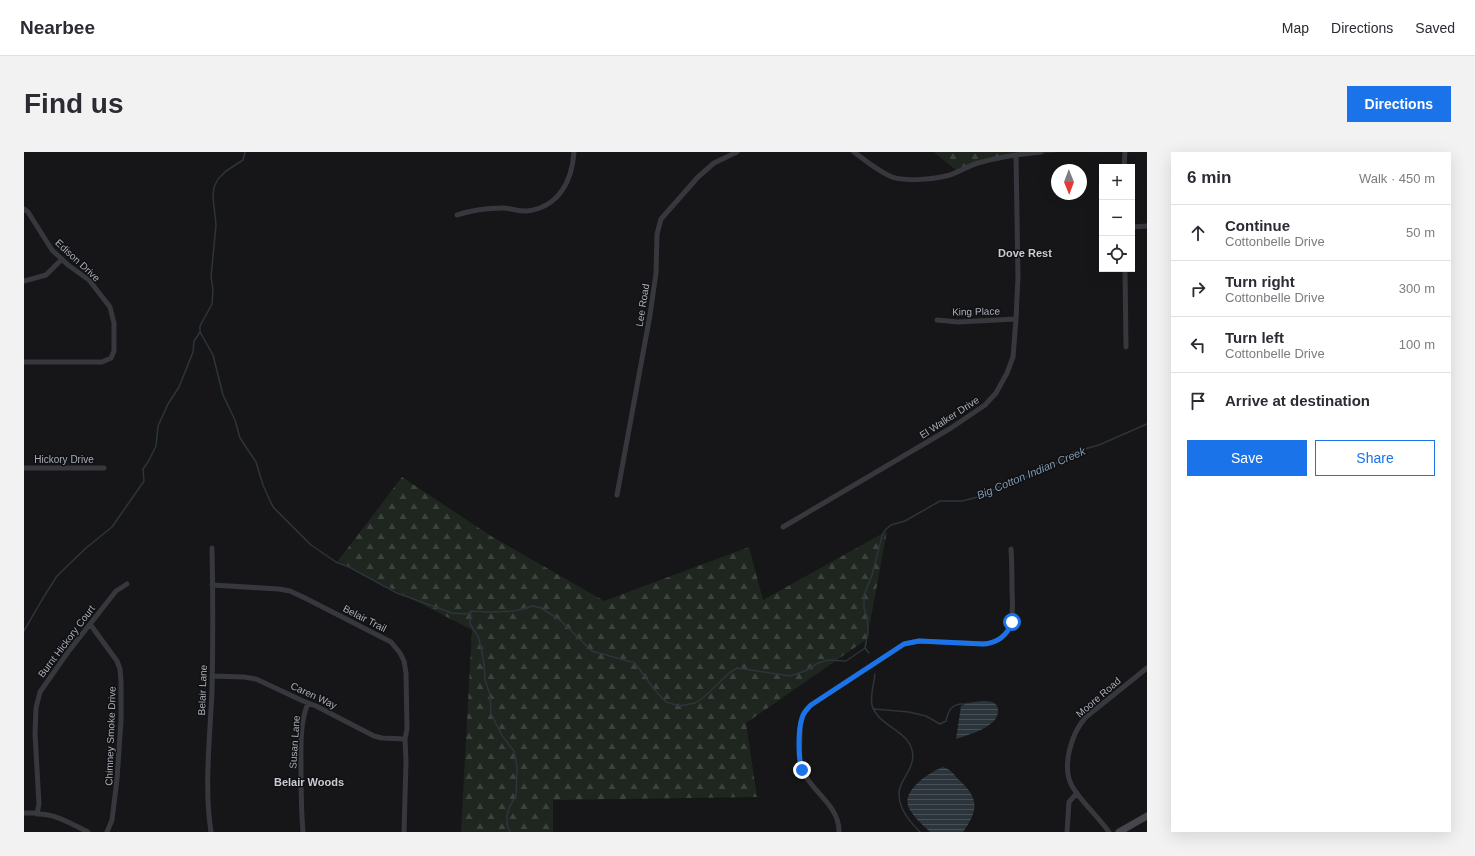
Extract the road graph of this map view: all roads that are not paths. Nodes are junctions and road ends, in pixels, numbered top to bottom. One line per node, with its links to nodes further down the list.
1 (574, 152): 9 (street)
2 (737, 152): 21 (street, Lee Road)
3 (854, 152): 6 (street)
4 (1041, 152): 6 (street)
5 (1125, 152): 7 (street)
6 (1016, 155): 16 (street, El Walker Drive)
7 (1124, 164)
8 (24, 209): 12 (street, Edison Drive)
9 (457, 215)
10 (1147, 226): 11 (street)
11 (1135, 227)
12 (62, 260): 14 (street); 18 (street, Edison Drive)
13 (1125, 272): 17 (street)
14 (24, 281)
15 (937, 320): 16 (street, King Place)
16 (1016, 320): 22 (street, El Walker Drive)
17 (1126, 347)
18 (24, 362)
19 (24, 468): 20 (street, Hickory Drive)
20 (104, 468)
21 (617, 495)
22 (783, 526)
23 (212, 548): 26 (street, Belair Lane)
24 (1011, 549): 41 (street)
25 (127, 584): 27 (street, Burnt Hickory Court)
26 (212, 585): 29 (street, Belair Lane); 31 (street, Belair Trail)
27 (90, 624): 34 (street, Burnt Hickory Court); 37 (street, Chimney Smoke Drive)
28 (1147, 668): 32 (street, Moore Road)
29 (212, 676): 30 (street, Caren Way); 38 (street, Belair Lane)
30 (308, 702): 31 (street, Caren Way); 39 (street, Susan Lane)
31 (405, 739): 40 (street, Belair Trail)
32 (1077, 793): 42 (street); 43 (street, Moore Road)
33 (24, 813): 34 (street)
34 (37, 814): 36 (street)
35 (1147, 816): 44 (street)
36 (88, 832)
37 (107, 832)
38 (211, 832)
39 (303, 832)
40 (404, 832)
41 (840, 832)
42 (1067, 832)
43 (1109, 832)
44 (1119, 832)

